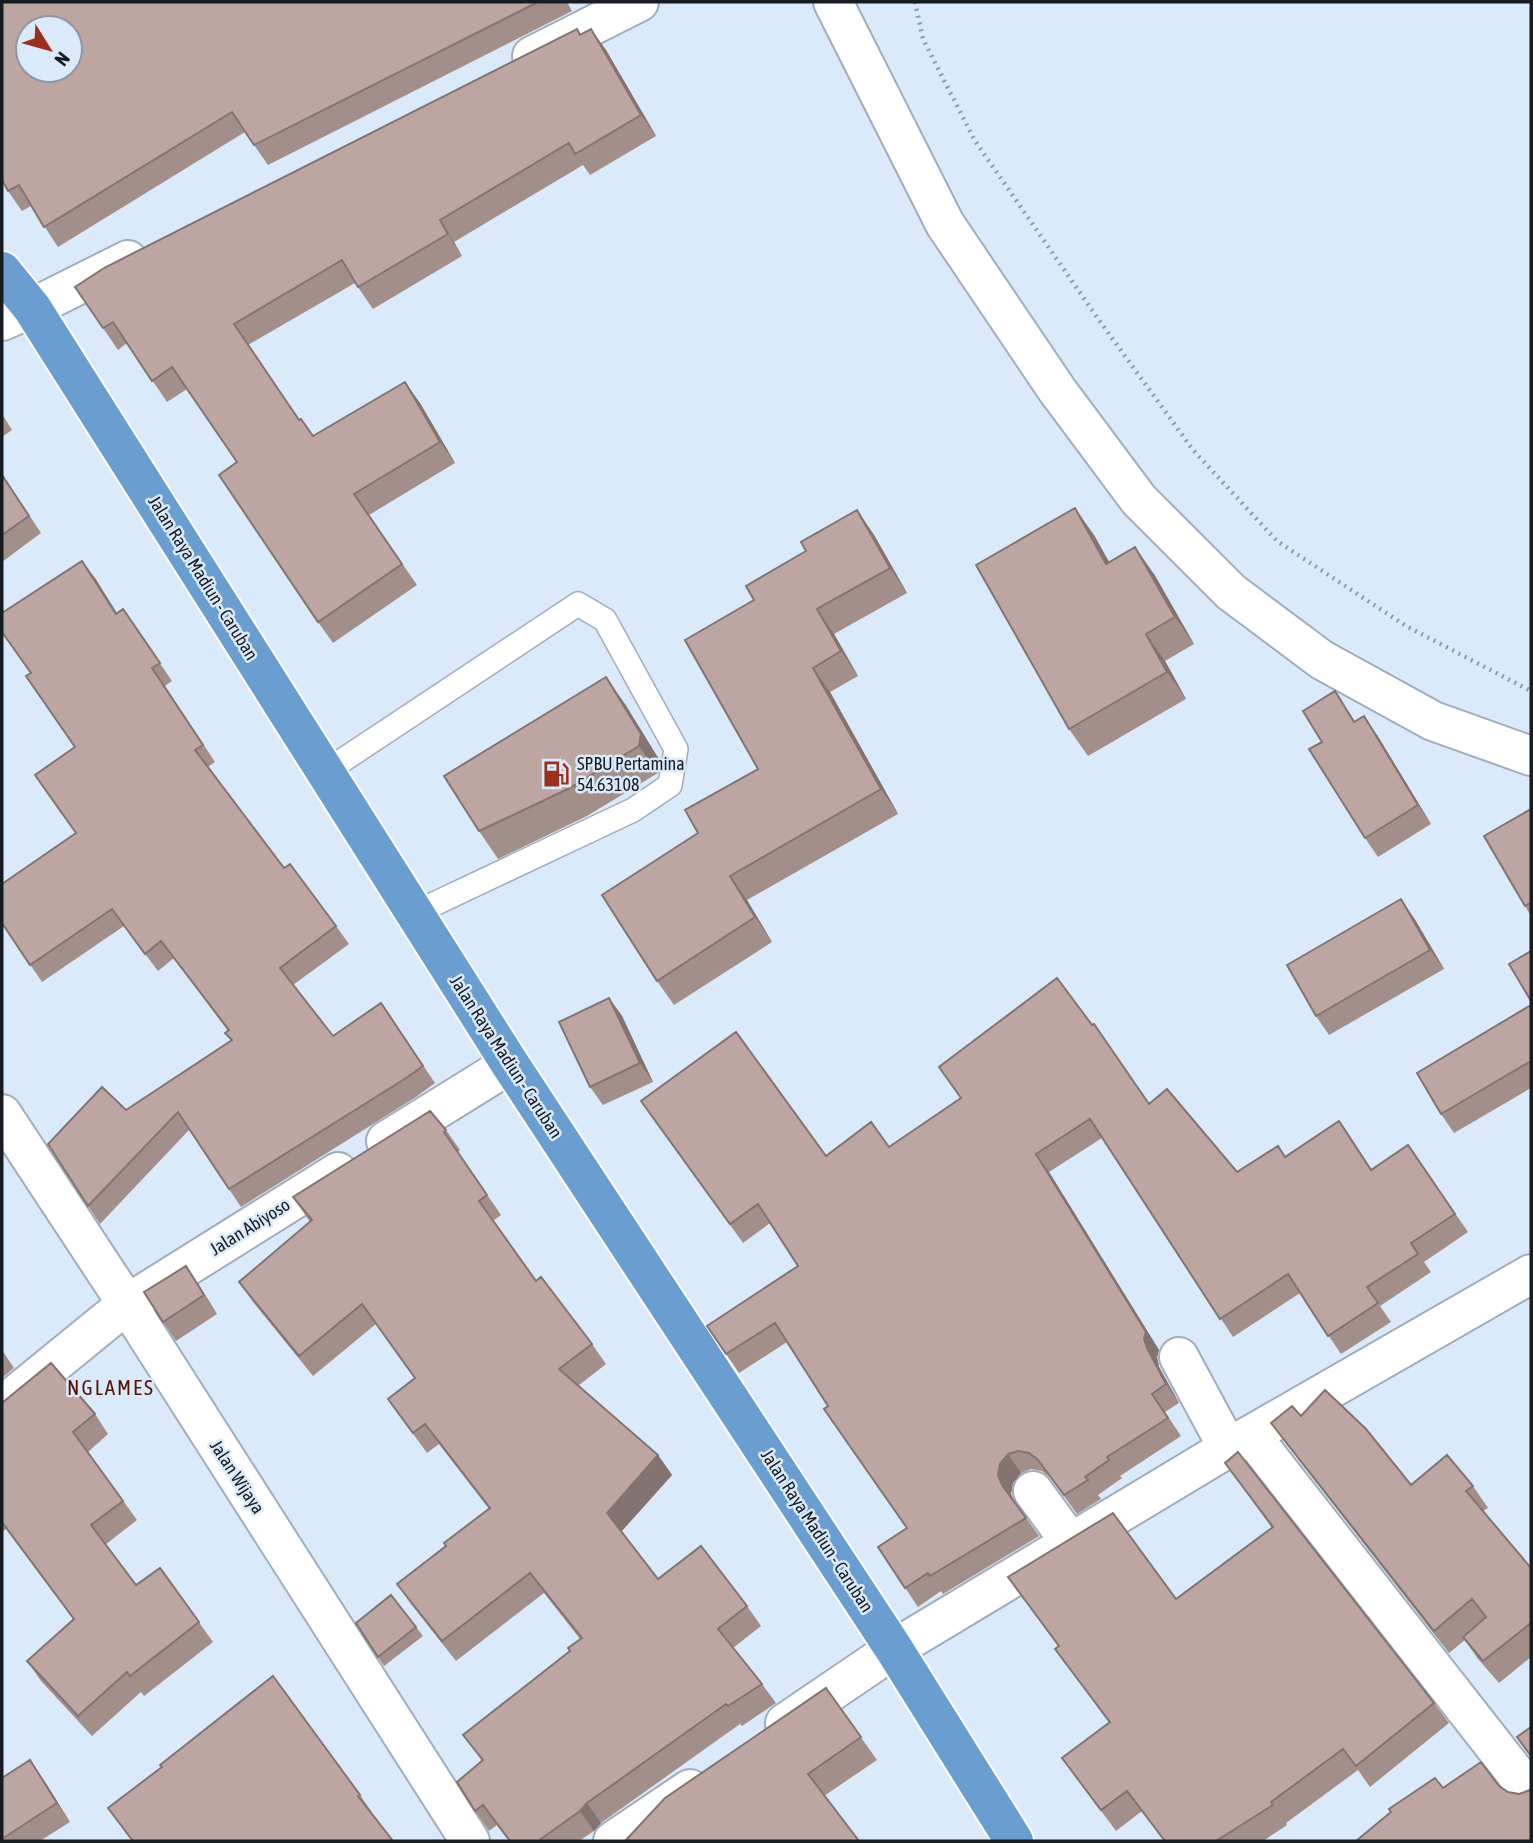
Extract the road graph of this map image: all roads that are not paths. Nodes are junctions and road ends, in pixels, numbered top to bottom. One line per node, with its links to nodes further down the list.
1 (833, 2): 7 (street)
2 (619, 6): 3 (street)
3 (501, 72)
4 (155, 246): 6 (street)
5 (2, 271): 6 (highway, Jalan Raya Madiun - Caruban)
6 (17, 314): 8 (highway, Jalan Raya Madiun - Caruban)
7 (1531, 756)
8 (326, 772): 9 (highway, Jalan Raya Madiun - Caruban); 9 (lane)
9 (415, 913): 10 (highway, Jalan Raya Madiun - Caruban)
10 (510, 1064): 13 (street, Jalan Abiyoso); 19 (highway, Jalan Raya Madiun - Caruban)
11 (2, 1114): 13 (street, Jalan Wijaya)
12 (1531, 1274): 16 (street)
13 (127, 1304): 15 (street, Jalan Abiyoso); 23 (street, Jalan Wijaya)
14 (1179, 1357): 16 (street)
15 (2, 1406)
16 (1240, 1442): 18 (street); 22 (street)
17 (1033, 1491): 18 (street)
18 (1071, 1543): 19 (street)
19 (894, 1649): 20 (street); 25 (highway, Jalan Raya Madiun - Caruban)
20 (760, 1741)
21 (715, 1772): 24 (street)
22 (1531, 1793)
23 (470, 1841)
24 (613, 1841)
25 (1014, 1841)

